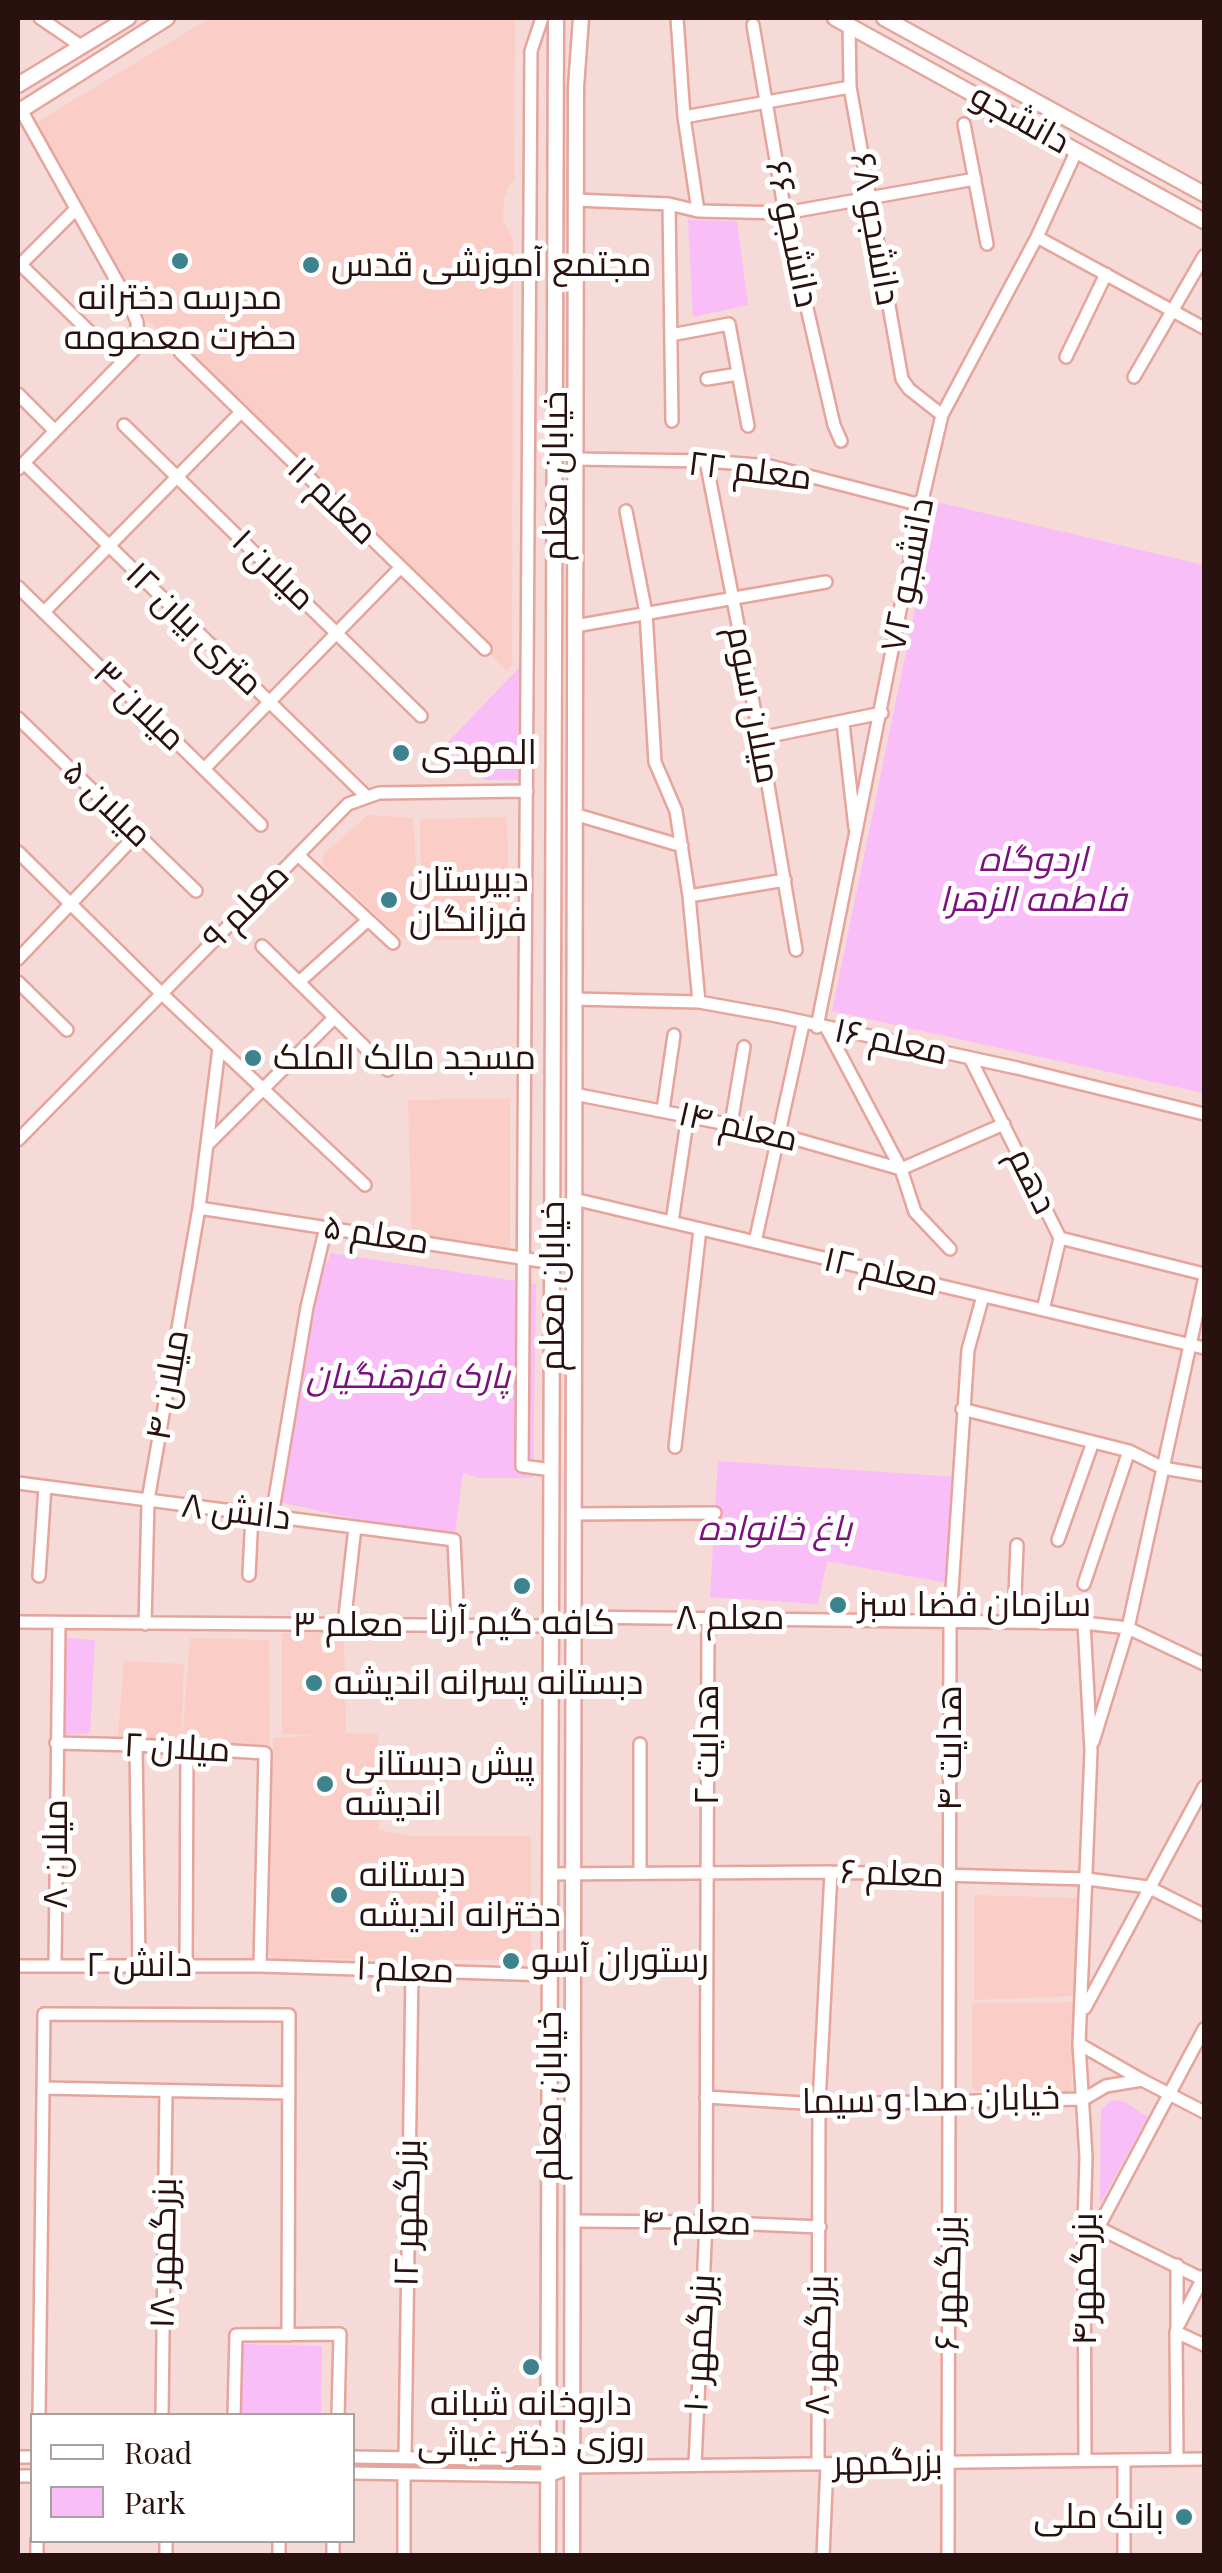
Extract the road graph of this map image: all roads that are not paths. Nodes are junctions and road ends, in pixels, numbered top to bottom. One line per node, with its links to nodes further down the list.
1 (40, 18): 11 (street)
2 (128, 18): 11 (main road)
3 (167, 18): 17 (main road)
4 (542, 18): 40 (street)
5 (556, 18): 13 (main road, خیابان معلم)
6 (580, 18): 14 (main road, خیابان معلم)
7 (677, 18): 18 (street)
8 (884, 18): 22 (main road, دانشجو)
9 (842, 20): 15 (street, دانشجو ۶۸); 20 (main road, دانشجو)
10 (753, 24): 16 (street, دانشجو ۶۶)
11 (81, 46): 12 (main road)
12 (18, 84)
13 (557, 86): 14 (main road); 41 (main road, خیابان معلم)
14 (576, 87): 24 (main road, خیابان معلم)
15 (850, 87): 16 (street); 23 (street, دانشجو ۶۸)
16 (766, 102): 18 (street); 28 (street, دانشجو ۶۶)
17 (19, 111): 26 (street)
18 (684, 117): 27 (street)
19 (964, 124): 21 (street)
20 (1077, 150): 29 (main road, دانشجو); 30 (street, دانشجو ۷۲)
21 (974, 178): 23 (street); 31 (street)
22 (1204, 194)
23 (870, 198): 28 (street); 48 (street, دانشجو ۶۸)
24 (576, 200): 25 (street); 54 (main road, خیابان معلم)
25 (669, 204): 27 (street); 37 (street)
26 (76, 209): 33 (street); 52 (street)
27 (698, 211): 28 (street)
28 (785, 213): 53 (street, دانشجو ۶۶)
29 (1204, 221)
30 (1036, 237): 34 (street); 48 (street, دانشجو ۷۲)
31 (988, 244)
32 (1204, 256): 35 (street)
33 (19, 263): 38 (street)
34 (1106, 274): 35 (street); 42 (street)
35 (1174, 311): 36 (street); 44 (street)
36 (1204, 328)
37 (671, 335): 43 (street); 49 (street)
38 (100, 342)
39 (180, 352): 47 (street, معلم ۱۱)
40 (529, 355): 41 (street); 72 (street)
41 (556, 356): 61 (main road, خیابان معلم)
42 (1066, 357)
43 (738, 374): 45 (street); 51 (street)
44 (1134, 377)
45 (707, 380)
46 (18, 394): 52 (street)
47 (241, 412): 57 (street); 63 (street, معلم ۱۱)
48 (942, 415): 58 (street, دانشجو ۷۲)
49 (672, 421)
50 (124, 425): 57 (street, میلان ۱)
51 (748, 426)
52 (55, 431): 56 (street)
53 (841, 441)
54 (575, 459): 55 (street, معلم ۲۲); 62 (main road, خیابان معلم)
55 (706, 461): 58 (street, معلم ۲۲); 66 (street, میلان سوم)
56 (21, 466): 60 (street, ۱۲ متری بیان)
57 (177, 477): 60 (street); 70 (street, میلان ۱)
58 (921, 505): 75 (street, دانشجو ۷۲)
59 (626, 511): 68 (street)
60 (109, 546): 67 (street); 74 (street, ۱۲ متری بیان)
61 (555, 552): 62 (main road); 73 (main road, خیابان معلم)
62 (575, 552): 69 (main road, خیابان معلم)
63 (401, 568): 70 (street); 71 (street, معلم ۱۱)
64 (826, 582): 66 (street)
65 (18, 587): 67 (street, میلان ۳)
66 (732, 598): 68 (street); 79 (street, میلان سوم)
67 (44, 612): 80 (street, میلان ۳)
68 (646, 614): 69 (street); 87 (street)
69 (574, 626): 83 (main road, خیابان معلم)
70 (336, 633): 74 (street); 76 (street, میلان ۱)
71 (485, 649)
72 (528, 686): 73 (street); 81 (street)
73 (555, 686): 134 (main road, خیابان معلم)
74 (269, 702): 80 (street); 82 (street, ۱۲ متری بیان)
75 (882, 713): 78 (street); 86 (street, دانشجو ۷۲)
76 (421, 716)
77 (18, 718): 85 (street, میلان ۵)
78 (842, 722): 79 (street); 86 (street)
79 (760, 738): 90 (street, میلان سوم)
80 (204, 769): 84 (street, میلان ۳)
81 (527, 792): 82 (street); 133 (street)
82 (364, 795): 89 (street, معلم ۹)
83 (574, 814): 87 (street); 102 (main road, خیابان معلم)
84 (261, 824)
85 (138, 834): 91 (street, میلان ۵); 93 (street)
86 (856, 839): 106 (street, دانشجو ۷۲)
87 (682, 846): 92 (street)
88 (18, 852): 93 (street)
89 (298, 854): 94 (street); 101 (street, معلم ۹)
90 (785, 880): 92 (street); 97 (street, میلان سوم)
91 (196, 891)
92 (690, 896): 103 (street)
93 (70, 904): 98 (street); 101 (street)
94 (367, 921): 95 (street); 100 (street)
95 (393, 943)
96 (262, 946): 100 (street)
97 (796, 950)
98 (18, 958)
99 (18, 982): 107 (street)
100 (298, 982): 104 (street)
101 (161, 993): 109 (street); 121 (street, معلم ۹)
102 (574, 999): 103 (street, معلم ۱۶); 114 (main road, خیابان معلم)
103 (700, 1002): 105 (street, معلم ۱۶)
104 (334, 1019): 112 (street); 113 (street)
105 (803, 1024): 106 (street, معلم ۱۶); 120 (street)
106 (822, 1028): 111 (street, معلم ۱۶); 123 (street)
107 (67, 1030)
108 (674, 1034): 115 (street)
109 (219, 1048): 113 (street); 122 (street, میلان ۴)
110 (744, 1048): 118 (street)
111 (970, 1058): 116 (street, معلم ۱۶); 119 (street, دهم)
112 (388, 1070)
113 (263, 1089): 122 (street); 124 (street)
114 (574, 1094): 115 (street, معلم ۱۴); 125 (main road, خیابان معلم)
115 (663, 1110): 117 (street, معلم ۱۴)
116 (1204, 1114)
117 (688, 1115): 118 (street, معلم ۱۴); 127 (street)
118 (731, 1124): 120 (street, معلم ۱۴)
119 (1004, 1124): 123 (street); 130 (street, دهم)
120 (778, 1134): 123 (street, معلم ۱۴); 131 (street)
121 (18, 1140)
122 (206, 1145): 126 (street, میلان ۴)
123 (901, 1168): 132 (street)
124 (366, 1185)
125 (574, 1199): 127 (street, معلم ۱۲); 152 (main road, خیابان معلم)
126 (199, 1208): 128 (street, معلم ۵); 149 (street, میلان ۴)
127 (672, 1222): 129 (street, معلم ۱۲)
128 (326, 1228): 133 (street, معلم ۵); 153 (street)
129 (700, 1229): 131 (street, معلم ۱۲); 142 (street)
130 (1060, 1238): 135 (street); 137 (street, دهم)
131 (755, 1242): 136 (street, معلم ۱۲)
132 (950, 1249)
133 (526, 1258): 134 (street, معلم ۵); 145 (street)
134 (553, 1263): 145 (main road, خیابان معلم)
135 (1204, 1277): 138 (street)
136 (983, 1296): 137 (street, معلم ۱۲); 140 (street, هدایت ۴)
137 (1042, 1310): 138 (street, معلم ۱۲)
138 (1189, 1344): 139 (street, معلم ۱۲); 144 (street)
139 (1204, 1348)
140 (962, 1408): 141 (street); 162 (street, هدایت ۴)
141 (1092, 1442): 143 (street); 155 (street)
142 (675, 1447)
143 (1129, 1451): 144 (street); 159 (street)
144 (1163, 1468): 146 (street); 171 (street)
145 (552, 1470): 170 (main road, خیابان معلم)
146 (1204, 1475)
147 (18, 1483): 148 (street, دانش ۸)
148 (45, 1487): 149 (street, دانش ۸); 158 (street)
149 (148, 1500): 151 (street, دانش ۸); 166 (street, میلان ۴)
150 (715, 1513): 152 (street)
151 (252, 1514): 153 (street, دانش ۸); 157 (street)
152 (573, 1514): 160 (main road, خیابان معلم)
153 (272, 1516): 154 (street, دانش ۸)
154 (354, 1527): 168 (street); 169 (street, دانش ۸)
155 (1058, 1540)
156 (1017, 1545): 163 (street)
157 (249, 1575)
158 (39, 1576)
159 (1084, 1584)
160 (573, 1618): 161 (street, معلم ۸); 179 (main road, خیابان معلم)
161 (708, 1618): 162 (street, معلم ۸); 181 (street, هدایت ۲)
162 (950, 1620): 163 (street, معلم ۸); 184 (street, هدایت ۴)
163 (1014, 1620): 165 (street, معلم ۸)
164 (18, 1622): 167 (street, معلم ۳)
165 (1084, 1623): 171 (street, معلم ۸); 177 (street)
166 (145, 1624): 167 (street, معلم ۳); 168 (street, معلم ۳)
167 (58, 1625): 173 (street)
168 (344, 1625): 169 (street, معلم ۳)
169 (458, 1625): 170 (street, معلم ۳)
170 (552, 1626): 183 (main road, خیابان معلم)
171 (1128, 1628): 172 (street, معلم ۸); 177 (street)
172 (1204, 1664)
173 (56, 1744): 174 (street, میلان ۲); 188 (street, میلان ۸)
174 (136, 1744): 176 (street, میلان ۲); 190 (street)
175 (640, 1744): 180 (street)
176 (187, 1750): 191 (street); 192 (street, میلان ۲)
177 (1090, 1751): 185 (street, بزرگمهر۴)
178 (1204, 1787): 186 (street)
179 (573, 1872): 180 (street, معلم ۶); 183 (street, معلم ۶); 208 (main road, خیابان معلم)
180 (640, 1872): 181 (street, معلم ۶)
181 (707, 1872): 182 (street, معلم ۶); 203 (street, هدایت ۲)
182 (831, 1872): 184 (street, معلم ۶); 206 (street, بزرگمهر ۸)
183 (550, 1874): 194 (main road, خیابان معلم)
184 (950, 1876): 185 (street, معلم ۶); 205 (street, هدایت ۴)
185 (1087, 1880): 186 (street, معلم ۶); 195 (street, بزرگمهر۴)
186 (1148, 1886): 187 (street, معلم ۶); 195 (street)
187 (1204, 1916)
188 (56, 1965): 189 (street, دانش ۲); 190 (street, دانش ۲)
189 (18, 1966)
190 (138, 1966): 191 (street, دانش ۲)
191 (186, 1966): 192 (street, دانش ۲)
192 (260, 1966): 193 (street, معلم ۱)
193 (412, 1970): 194 (street, معلم ۱); 222 (street, بزرگمهر ۱۲)
194 (550, 1976): 226 (main road, خیابان معلم)
195 (1082, 2014): 197 (street, بزرگمهر۴)
196 (1204, 2029): 202 (street)
197 (1080, 2044): 198 (street); 204 (street, بزرگمهر۴)
198 (1142, 2080): 202 (street); 204 (street, خیابان صدا و سیما)
199 (44, 2088): 200 (street); 201 (street); 218 (street)
200 (166, 2090): 201 (street); 219 (street, بزرگمهر ۱۸)
201 (289, 2093): 216 (street)
202 (1171, 2095): 207 (street); 211 (street)
203 (706, 2097): 206 (street, خیابان صدا و سیما); 209 (street, بزرگمهر ۱۰)
204 (1084, 2098): 205 (street, خیابان صدا و سیما); 210 (street, بزرگمهر۴)
205 (951, 2103): 206 (street, خیابان صدا و سیما); 229 (street, بزرگمهر ۶)
206 (819, 2104): 212 (street, بزرگمهر ۸)
207 (1204, 2112)
208 (572, 2221): 209 (street, معلم ۴); 232 (main road, خیابان معلم)
209 (706, 2222): 212 (street, معلم ۴); 231 (street, بزرگمهر ۱۰)
210 (1084, 2226): 211 (street); 227 (street, بزرگمهر۴)
211 (1099, 2226): 213 (street)
212 (820, 2227): 230 (street, بزرگمهر ۸)
213 (1177, 2265): 214 (street); 215 (street)
214 (1204, 2278): 215 (street)
215 (1177, 2330): 217 (street); 224 (street)
216 (288, 2335): 220 (street); 221 (street)
217 (1204, 2345)
218 (38, 2413)
219 (162, 2413)
220 (234, 2413)
221 (338, 2413)
222 (405, 2456): 223 (street, بزرگمهر); 226 (street, بزرگمهر)
223 (355, 2457)
224 (1178, 2459): 225 (street, بزرگمهر); 228 (street, بزرگمهر)
225 (1204, 2459)
226 (548, 2460): 232 (street, بزرگمهر); 235 (main road, خیابان معلم)
227 (1085, 2460): 228 (street, بزرگمهر); 229 (street, بزرگمهر)
228 (1124, 2460): 241 (street)
229 (947, 2462): 230 (street, بزرگمهر); 240 (street, بزرگمهر ۶)
230 (822, 2464): 231 (street, بزرگمهر); 239 (street, بزرگمهر ۸)
231 (695, 2465): 232 (street, بزرگمهر)
232 (572, 2467): 235 (street, بزرگمهر); 238 (main road, خیابان معلم)
233 (355, 2473): 234 (street, بزرگمهر)
234 (404, 2475): 235 (street, بزرگمهر); 236 (street)
235 (548, 2476): 237 (main road, خیابان معلم)
236 (404, 2556)
237 (548, 2556)
238 (572, 2556)
239 (823, 2556)
240 (948, 2556)
241 (1124, 2556)

